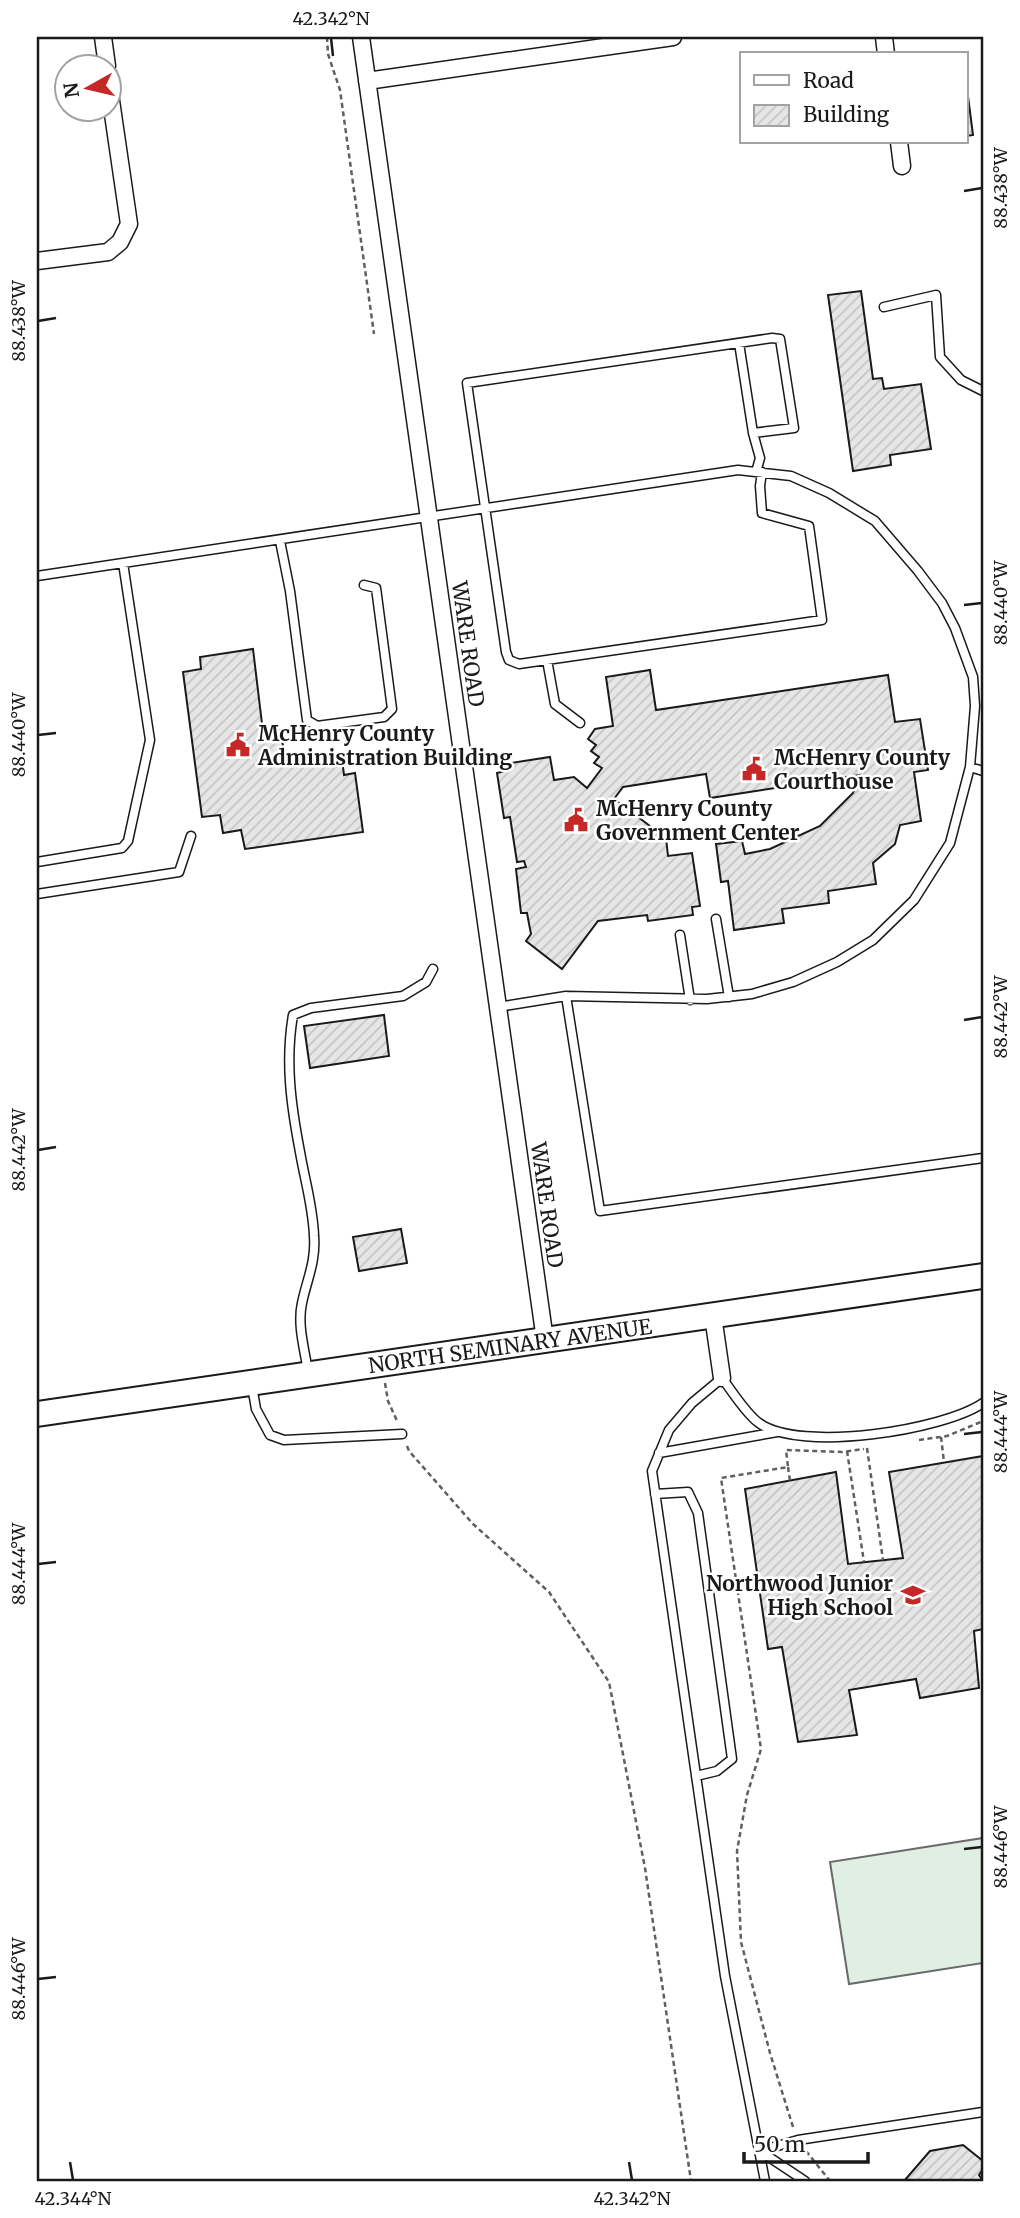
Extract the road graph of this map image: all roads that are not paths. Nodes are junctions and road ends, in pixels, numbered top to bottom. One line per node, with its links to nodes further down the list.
1 (361, 37): 3 (street, WARE ROAD)
2 (673, 37): 3 (street)
3 (367, 81): 14 (street, WARE ROAD)
4 (114, 122): 7 (street)
5 (899, 144): 6 (street)
6 (902, 166)
7 (37, 261)
8 (884, 307): 10 (lane)
9 (740, 343): 11 (lane); 11 (lane); 13 (lane)
10 (983, 391)
11 (753, 433): 12 (lane)
12 (759, 472): 13 (lane); 19 (lane); 21 (lane)
13 (486, 509): 14 (lane); 19 (lane)
14 (429, 518): 15 (lane); 35 (street, WARE ROAD)
15 (280, 541): 16 (lane); 18 (lane)
16 (123, 563): 17 (lane); 27 (lane)
17 (37, 576)
18 (364, 585)
19 (547, 660): 23 (lane)
20 (983, 676): 21 (lane)
21 (973, 677): 22 (lane)
22 (979, 706): 24 (lane)
23 (580, 723)
24 (970, 768): 25 (lane); 33 (lane)
25 (983, 771)
26 (191, 836): 28 (lane)
27 (37, 862)
28 (37, 894)
29 (716, 919): 33 (lane)
30 (680, 935): 34 (lane)
31 (433, 969): 40 (lane)
32 (566, 996): 34 (lane); 35 (lane); 36 (lane)
33 (729, 997): 34 (lane)
34 (690, 1000)
35 (498, 1007): 39 (street, WARE ROAD)
36 (983, 1158)
37 (983, 1276): 38 (main road, NORTH SEMINARY AVENUE)
38 (713, 1316): 39 (main road, NORTH SEMINARY AVENUE); 41 (street)
39 (545, 1340): 40 (main road, NORTH SEMINARY AVENUE)
40 (309, 1375): 42 (main road, NORTH SEMINARY AVENUE)
41 (722, 1378): 45 (lane); 47 (lane)
42 (251, 1383): 44 (main road, NORTH SEMINARY AVENUE); 46 (lane)
43 (983, 1403): 45 (lane)
44 (37, 1414)
45 (781, 1431): 47 (lane)
46 (402, 1434)
47 (659, 1453): 48 (lane)
48 (655, 1494): 49 (lane); 49 (lane)
49 (696, 1776): 51 (lane)
50 (983, 2112): 51 (lane)
51 (760, 2151): 52 (lane); 53 (lane)
52 (765, 2181)
53 (806, 2181)

